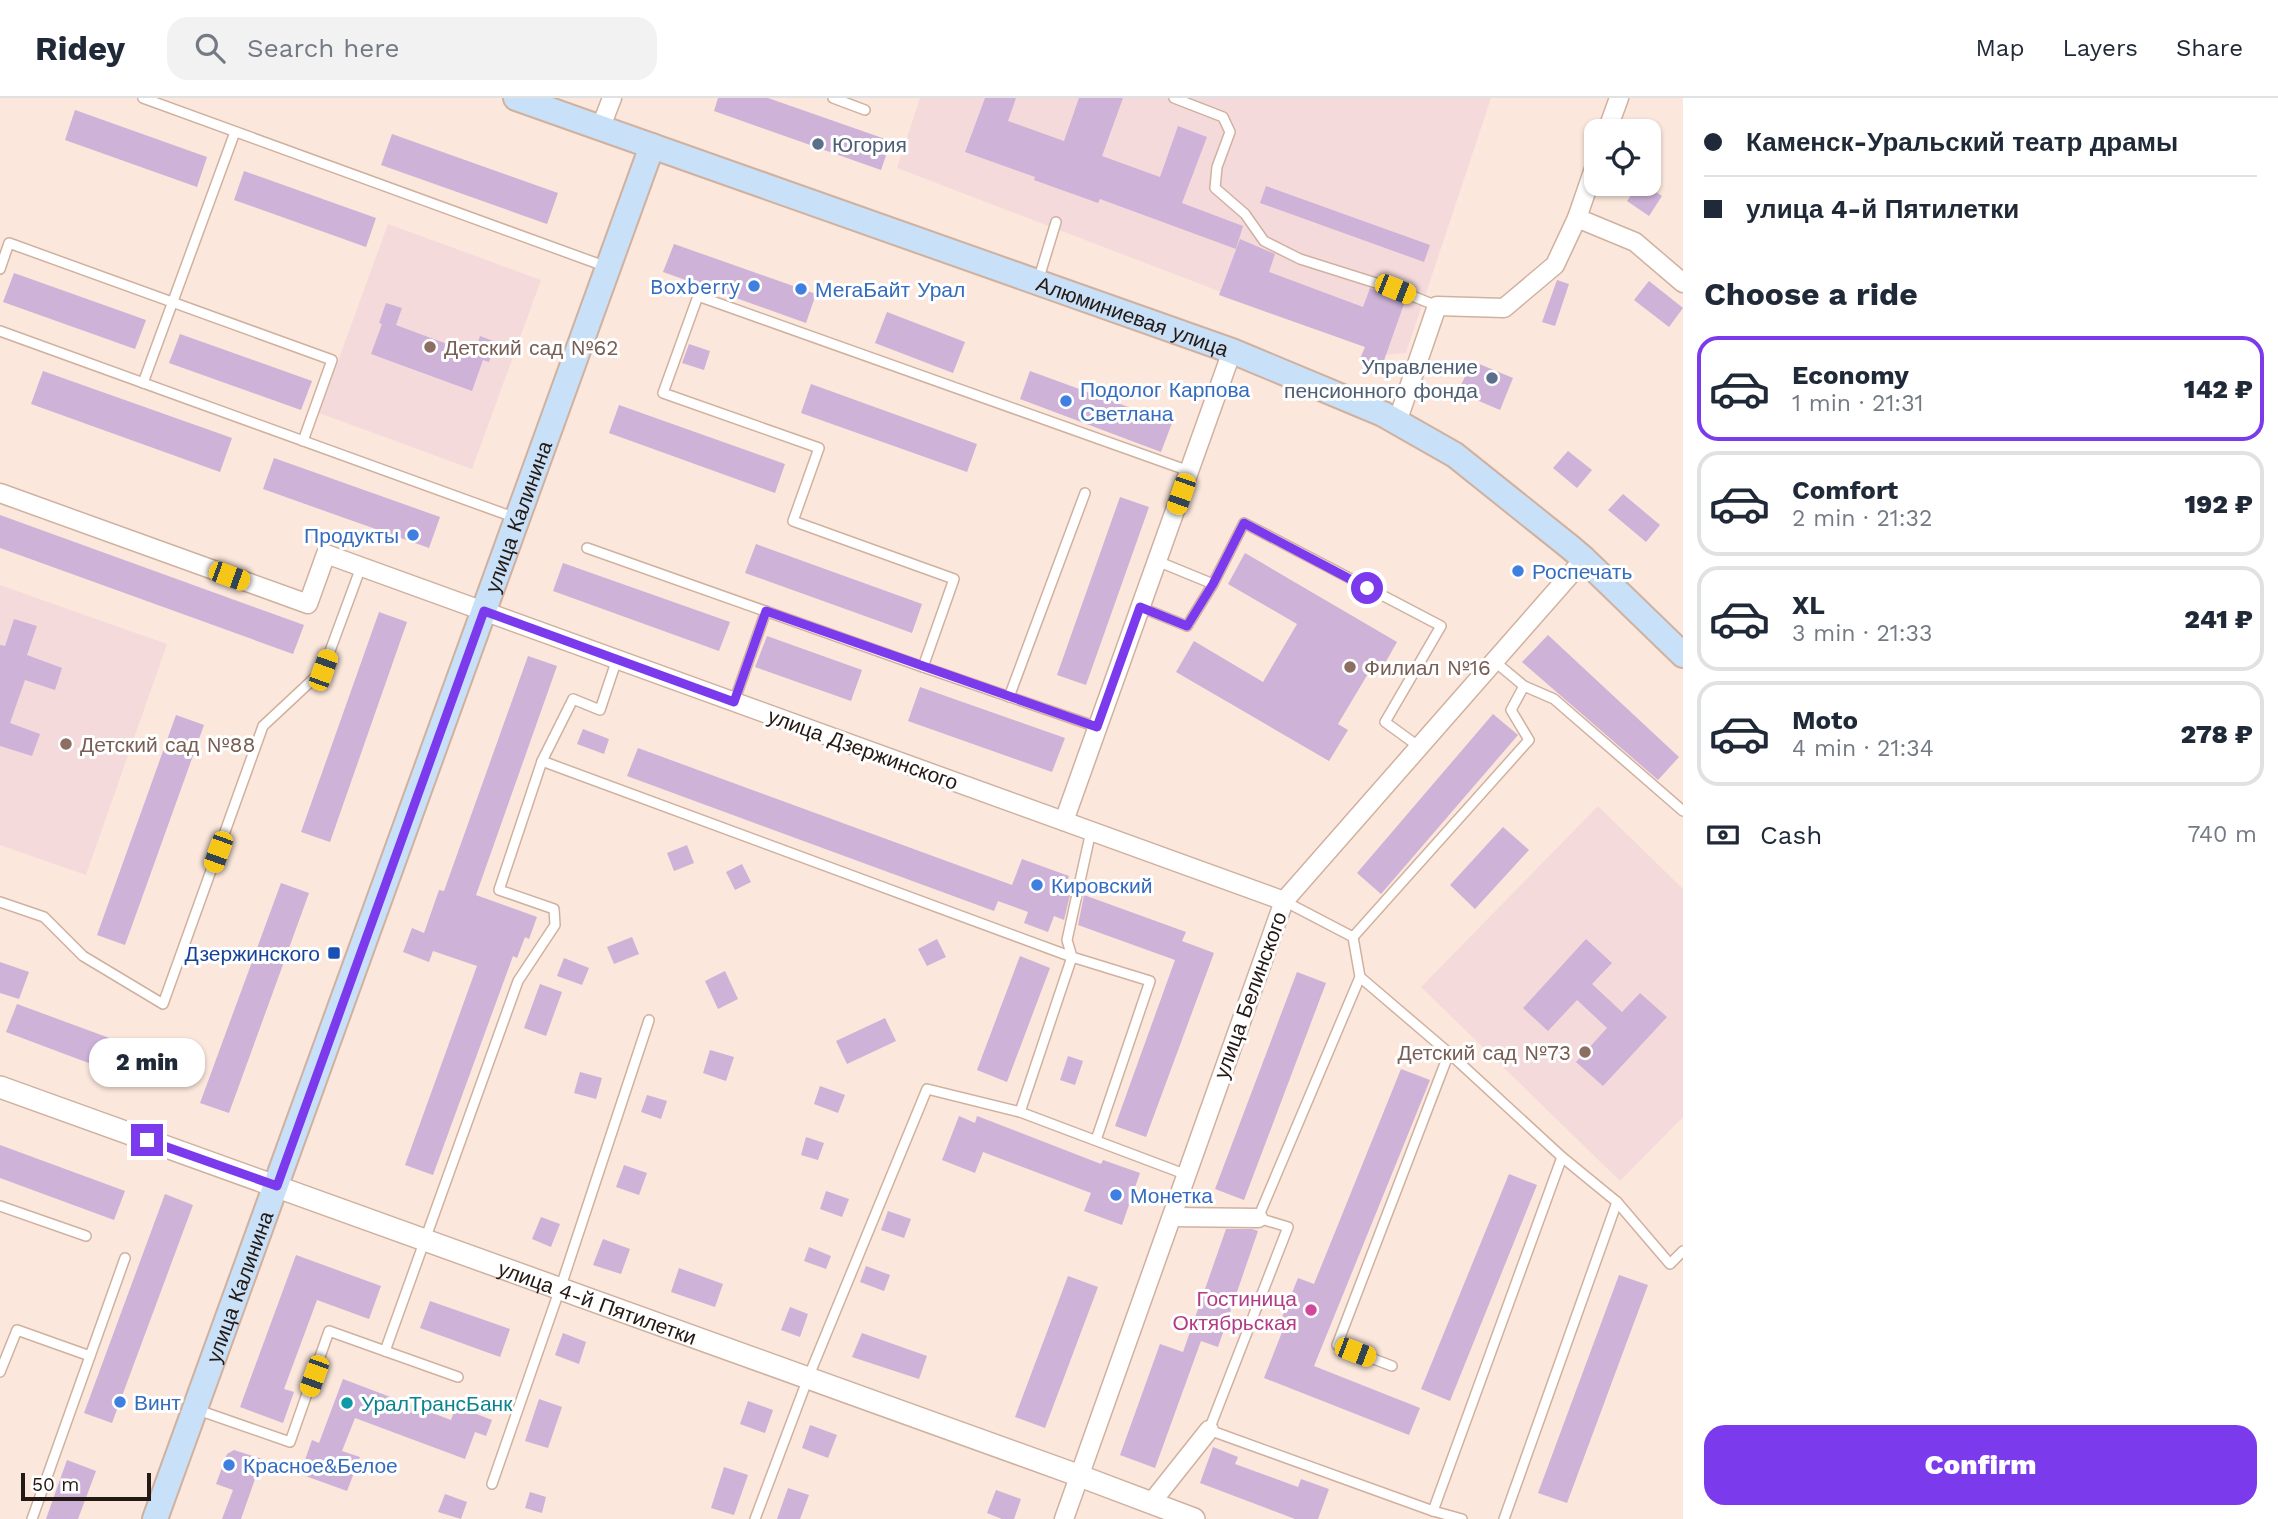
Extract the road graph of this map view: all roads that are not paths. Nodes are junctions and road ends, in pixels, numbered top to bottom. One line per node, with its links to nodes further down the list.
1 (143, 98): 10 (lane)
2 (516, 98): 9 (main road, Алюминиевая улица)
3 (612, 98): 9 (street)
4 (833, 98): 7 (lane)
5 (1174, 98): 20 (lane)
6 (1619, 98): 8 (street)
7 (865, 110)
8 (1611, 119)
9 (600, 129): 11 (main road, Алюминиевая улица)
10 (235, 132): 15 (lane); 19 (lane)
11 (652, 146): 15 (main road, улица Калинина); 17 (main road, Алюминиевая улица)
12 (1585, 196): 13 (street)
13 (1577, 218): 18 (street); 20 (street)
14 (1056, 222): 17 (lane)
15 (608, 267): 29 (main road, улица Калинина)
16 (0, 269): 19 (lane)
17 (1038, 282): 22 (main road, Алюминиевая улица)
18 (1683, 283)
19 (173, 303): 23 (lane); 25 (lane)
20 (1437, 306): 24 (street)
21 (0, 331): 23 (lane)
22 (1232, 351): 24 (main road, Алюминиевая улица); 26 (street)
23 (143, 383): 25 (lane)
24 (1397, 422): 31 (main road, Алюминиевая улица)
25 (303, 441): 29 (lane)
26 (1189, 471): 32 (street); 41 (lane)
27 (0, 493): 33 (street, улица Дзержинского)
28 (1085, 493): 43 (lane)
29 (517, 519): 36 (main road, улица Калинина)
30 (587, 548): 37 (lane)
31 (1584, 559): 38 (main road, Алюминиевая улица); 40 (street, улица Белинского)
32 (1157, 561): 34 (lane); 35 (street)
33 (361, 567): 36 (street, улица Дзержинского); 52 (lane)
34 (1213, 584): 35 (lane); 46 (lane)
35 (1140, 607): 45 (street)
36 (484, 611): 39 (street, улица Дзержинского); 63 (main road, улица Калинина)
37 (766, 611): 41 (lane); 44 (lane)
38 (1683, 655)
39 (617, 659): 44 (street, улица Дзержинского); 47 (lane)
40 (1493, 660): 42 (lane); 46 (street, улица Белинского)
41 (923, 667): 43 (lane)
42 (1524, 686): 48 (lane); 53 (lane)
43 (1009, 697): 45 (lane)
44 (734, 702): 49 (street, улица Дзержинского)
45 (1097, 727): 49 (street)
46 (1419, 746): 51 (street, улица Белинского)
47 (542, 761): 54 (lane); 69 (lane)
48 (1683, 810)
49 (1063, 821): 50 (street, улица Дзержинского)
50 (1091, 831): 51 (street, улица Дзержинского); 54 (lane)
51 (1284, 901): 53 (lane); 62 (street, улица Белинского)
52 (0, 902)
53 (1353, 937): 55 (lane)
54 (1072, 957): 59 (lane); 60 (lane)
55 (1360, 977): 57 (lane); 67 (lane)
56 (649, 1020): 72 (lane)
57 (1448, 1053): 61 (lane); 75 (lane)
58 (0, 1087): 63 (street, улица 4-й Пятилетки)
59 (1020, 1112): 60 (lane); 78 (lane)
60 (1096, 1140): 62 (lane)
61 (1562, 1157): 64 (lane); 84 (lane)
62 (1187, 1175): 66 (street, улица Белинского)
63 (277, 1186): 69 (street, улица 4-й Пятилетки); 79 (main road, улица Калинина)
64 (1617, 1202): 70 (lane); 91 (lane)
65 (0, 1206): 68 (lane)
66 (1172, 1217): 67 (street); 81 (street, улица Белинского)
67 (1258, 1218): 80 (lane)
68 (86, 1236)
69 (425, 1239): 72 (street, улица 4-й Пятилетки); 73 (lane)
70 (1683, 1251)
71 (125, 1258): 74 (lane)
72 (559, 1288): 78 (street, улица 4-й Пятилетки); 82 (lane)
73 (385, 1351): 77 (lane); 79 (lane)
74 (90, 1356): 76 (lane); 85 (lane)
75 (1392, 1366)
76 (0, 1372)
77 (457, 1377)
78 (808, 1378): 81 (street, улица 4-й Пятилетки); 87 (lane)
79 (195, 1409): 86 (main road, улица Калинина)
80 (1209, 1430): 83 (street); 84 (lane)
81 (1080, 1476): 83 (street, улица 4-й Пятилетки); 88 (street, улица Белинского)
82 (492, 1484)
83 (1151, 1503): 89 (street, улица 4-й Пятилетки)
84 (1433, 1511): 90 (lane)
85 (32, 1519)
86 (155, 1519)
87 (755, 1519)
88 (1064, 1519)
89 (1194, 1519)
90 (1462, 1519)
91 (1504, 1519)

